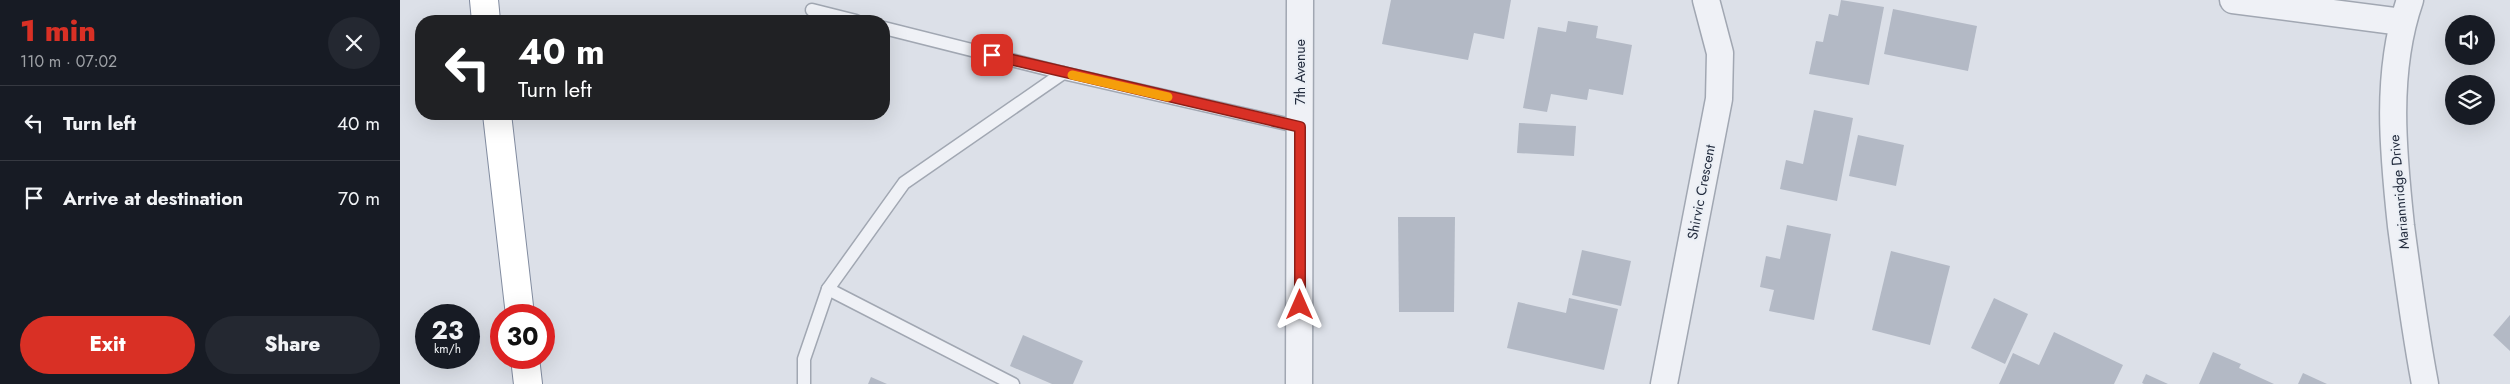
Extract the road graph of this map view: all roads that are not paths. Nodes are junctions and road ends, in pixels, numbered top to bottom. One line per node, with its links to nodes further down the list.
1 (484, 0): 7 (highway)
2 (1300, 0): 12 (street, 7th Avenue)
3 (1706, 0): 20 (street, Shirvic Crescent)
4 (2233, 0): 6 (street)
5 (812, 10): 8 (lane)
6 (2406, 11): 21 (street, Mariannridge Drive)
7 (485, 15)
8 (832, 15)
9 (890, 30): 10 (lane)
10 (1064, 73): 12 (lane); 13 (lane)
11 (498, 120): 14 (highway)
12 (1300, 127): 19 (street, 7th Avenue)
13 (828, 289): 17 (lane); 18 (lane)
14 (519, 304)
15 (526, 369): 16 (highway)
16 (528, 384)
17 (804, 384)
18 (1013, 384)
19 (1300, 384)
20 (1664, 384)
21 (2425, 384)

